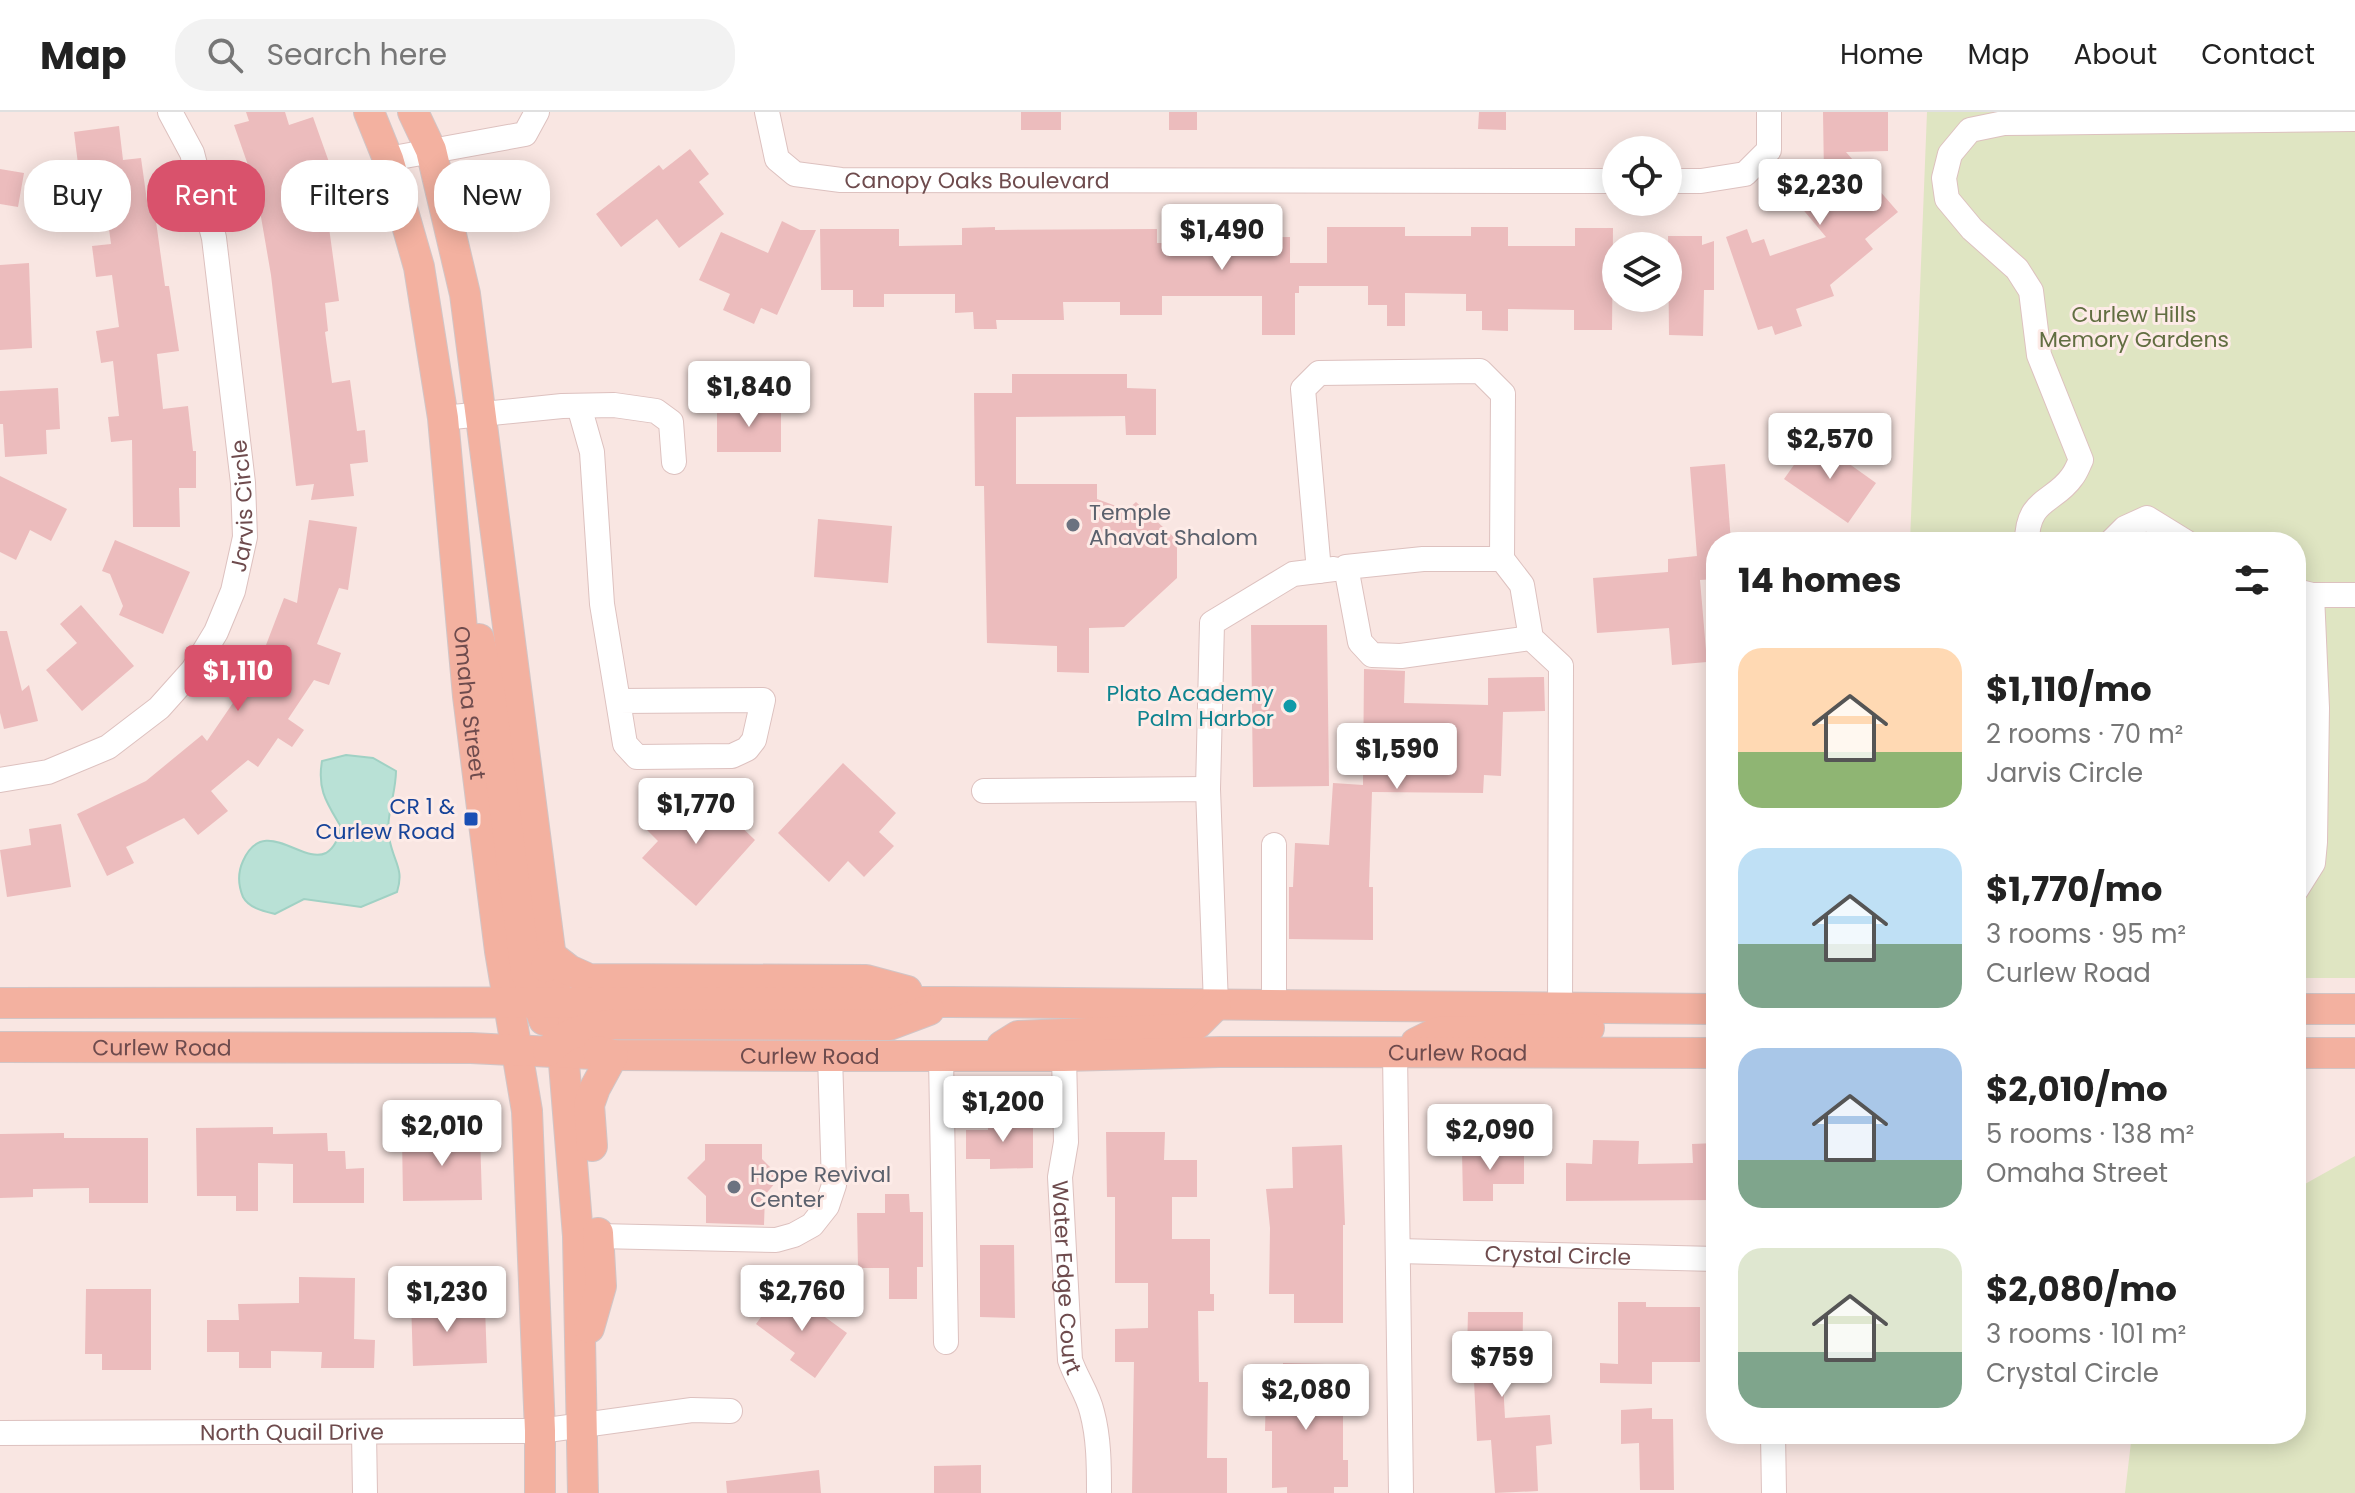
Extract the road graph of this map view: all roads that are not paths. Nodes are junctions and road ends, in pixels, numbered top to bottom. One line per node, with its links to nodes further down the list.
1 (170, 112): 28 (street, Jarvis Circle)
2 (369, 112): 10 (main road, Omaha Street)
3 (413, 112): 9 (main road, Omaha Street)
4 (537, 112): 9 (street)
5 (767, 112): 11 (street, Canopy Oaks Boulevard)
6 (1769, 112): 12 (street)
7 (2085, 117): 8 (street); 17 (street)
8 (2355, 119)
9 (431, 150): 10 (street); 14 (main road, Omaha Street)
10 (388, 159): 15 (main road, Omaha Street)
11 (1602, 181)
12 (1682, 181)
13 (579, 406): 14 (street); 16 (street); 27 (street)
14 (480, 414): 15 (street); 33 (main road, Omaha Street)
15 (443, 418): 43 (main road, Omaha Street)
16 (674, 462)
17 (2027, 532)
18 (2121, 532): 19 (street)
19 (2170, 532)
20 (1502, 559): 21 (street); 22 (street); 26 (street)
21 (1346, 567): 22 (street); 26 (street)
22 (1319, 571): 29 (street)
23 (2306, 593): 24 (street)
24 (2355, 595)
25 (2306, 611): 32 (street)
26 (1531, 638): 38 (street)
27 (618, 701): 27 (street)
28 (0, 780)
29 (1208, 789): 30 (street); 36 (street)
30 (984, 791)
31 (1274, 845): 37 (street)
32 (2306, 874)
33 (551, 956): 34 (main road); 43 (main road, Omaha Street)
34 (950, 1002): 36 (main road, Curlew Road); 43 (main road, Curlew Road)
35 (0, 1003): 43 (main road, Curlew Road)
36 (1216, 1005): 37 (main road, Curlew Road); 52 (main road)
37 (1274, 1005): 38 (main road, Curlew Road)
38 (1560, 1008): 39 (main road, Curlew Road)
39 (1655, 1009): 40 (main road, Curlew Road); 45 (main road)
40 (1706, 1009)
41 (2306, 1009): 42 (main road)
42 (2355, 1009)
43 (532, 1026): 44 (main road, Curlew Road); 49 (main road, Curlew Road); 58 (main road, Omaha Street); 61 (main road, Omaha Street)
44 (2, 1047)
45 (1395, 1052): 46 (main road, Curlew Road); 53 (main road, Curlew Road); 55 (street)
46 (1706, 1053)
47 (2306, 1053): 48 (main road)
48 (2355, 1053)
49 (613, 1055): 50 (main road, Curlew Road); 54 (main road)
50 (830, 1056): 51 (main road, Curlew Road); 54 (street)
51 (941, 1056): 52 (main road, Curlew Road); 57 (street)
52 (987, 1056): 53 (main road, Curlew Road)
53 (1064, 1056): 68 (street, Water Edge Court)
54 (598, 1236): 58 (main road)
55 (1398, 1251): 56 (street, Crystal Circle); 69 (street)
56 (1706, 1259)
57 (946, 1342)
58 (580, 1343): 60 (main road, Omaha Street)
59 (730, 1411): 60 (street, North Quail Drive)
60 (583, 1423): 61 (street, North Quail Drive); 67 (main road, Omaha Street)
61 (540, 1431): 62 (street, North Quail Drive); 66 (main road, Omaha Street)
62 (364, 1432): 63 (street, North Quail Drive); 65 (street)
63 (0, 1433)
64 (1773, 1444): 70 (street)
65 (365, 1493)
66 (540, 1493)
67 (583, 1493)
68 (1099, 1493)
69 (1401, 1493)
70 (1774, 1493)

